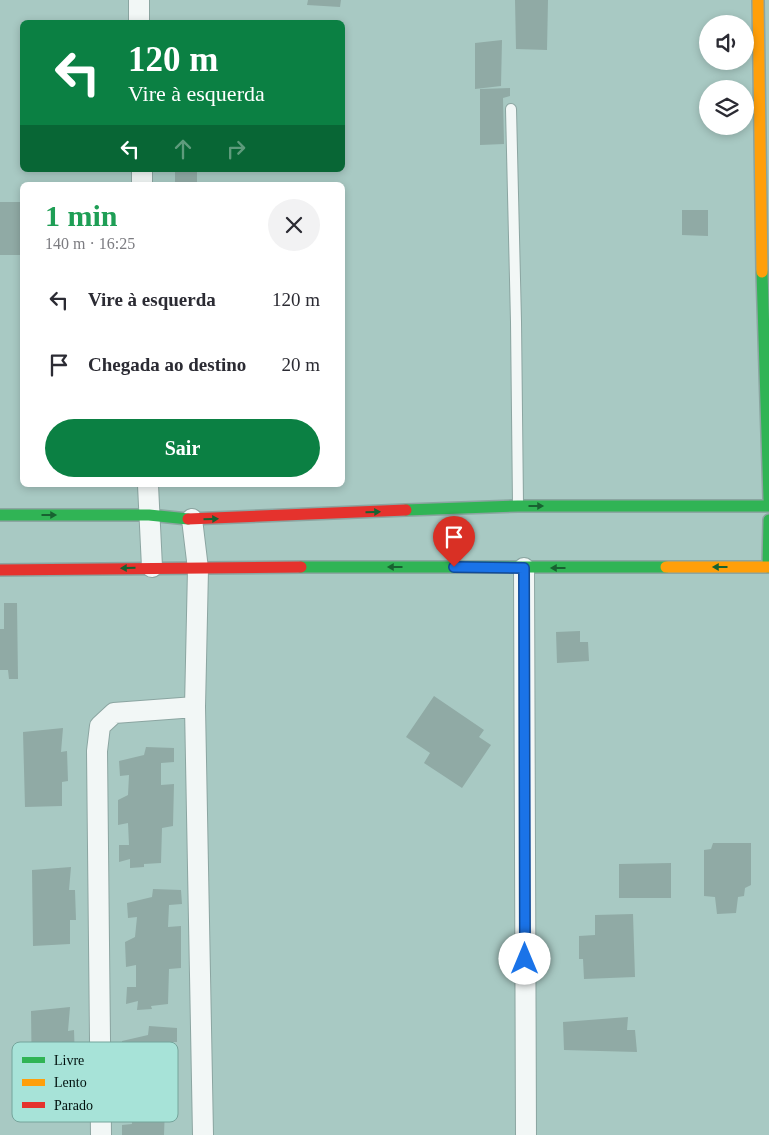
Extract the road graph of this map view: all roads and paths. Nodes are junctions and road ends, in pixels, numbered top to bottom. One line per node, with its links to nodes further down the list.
1 (139, 0): 3 (street)
2 (758, 0): 5 (main road)
3 (139, 20)
4 (510, 109): 8 (lane)
5 (764, 207): 7 (main road)
6 (148, 487): 11 (street)
7 (769, 499)
8 (518, 506): 9 (main road, one-way to 9); 12 (main road, one-way to 8)
9 (769, 506)
10 (0, 515): 11 (main road, one-way to 11)
11 (149, 516): 12 (main road); 14 (street)
12 (192, 520): 16 (street)
13 (769, 520): 15 (main road)
14 (152, 567): 16 (main road); 18 (main road, one-way to 18)
15 (769, 567): 17 (main road, one-way to 17)
16 (198, 568): 17 (main road, one-way to 16); 19 (street)
17 (524, 568): 24 (street)
18 (0, 570)
19 (195, 707): 20 (street); 23 (street)
20 (101, 1042)
21 (102, 1122): 22 (street)
22 (102, 1135)
23 (203, 1135)
24 (526, 1135)

